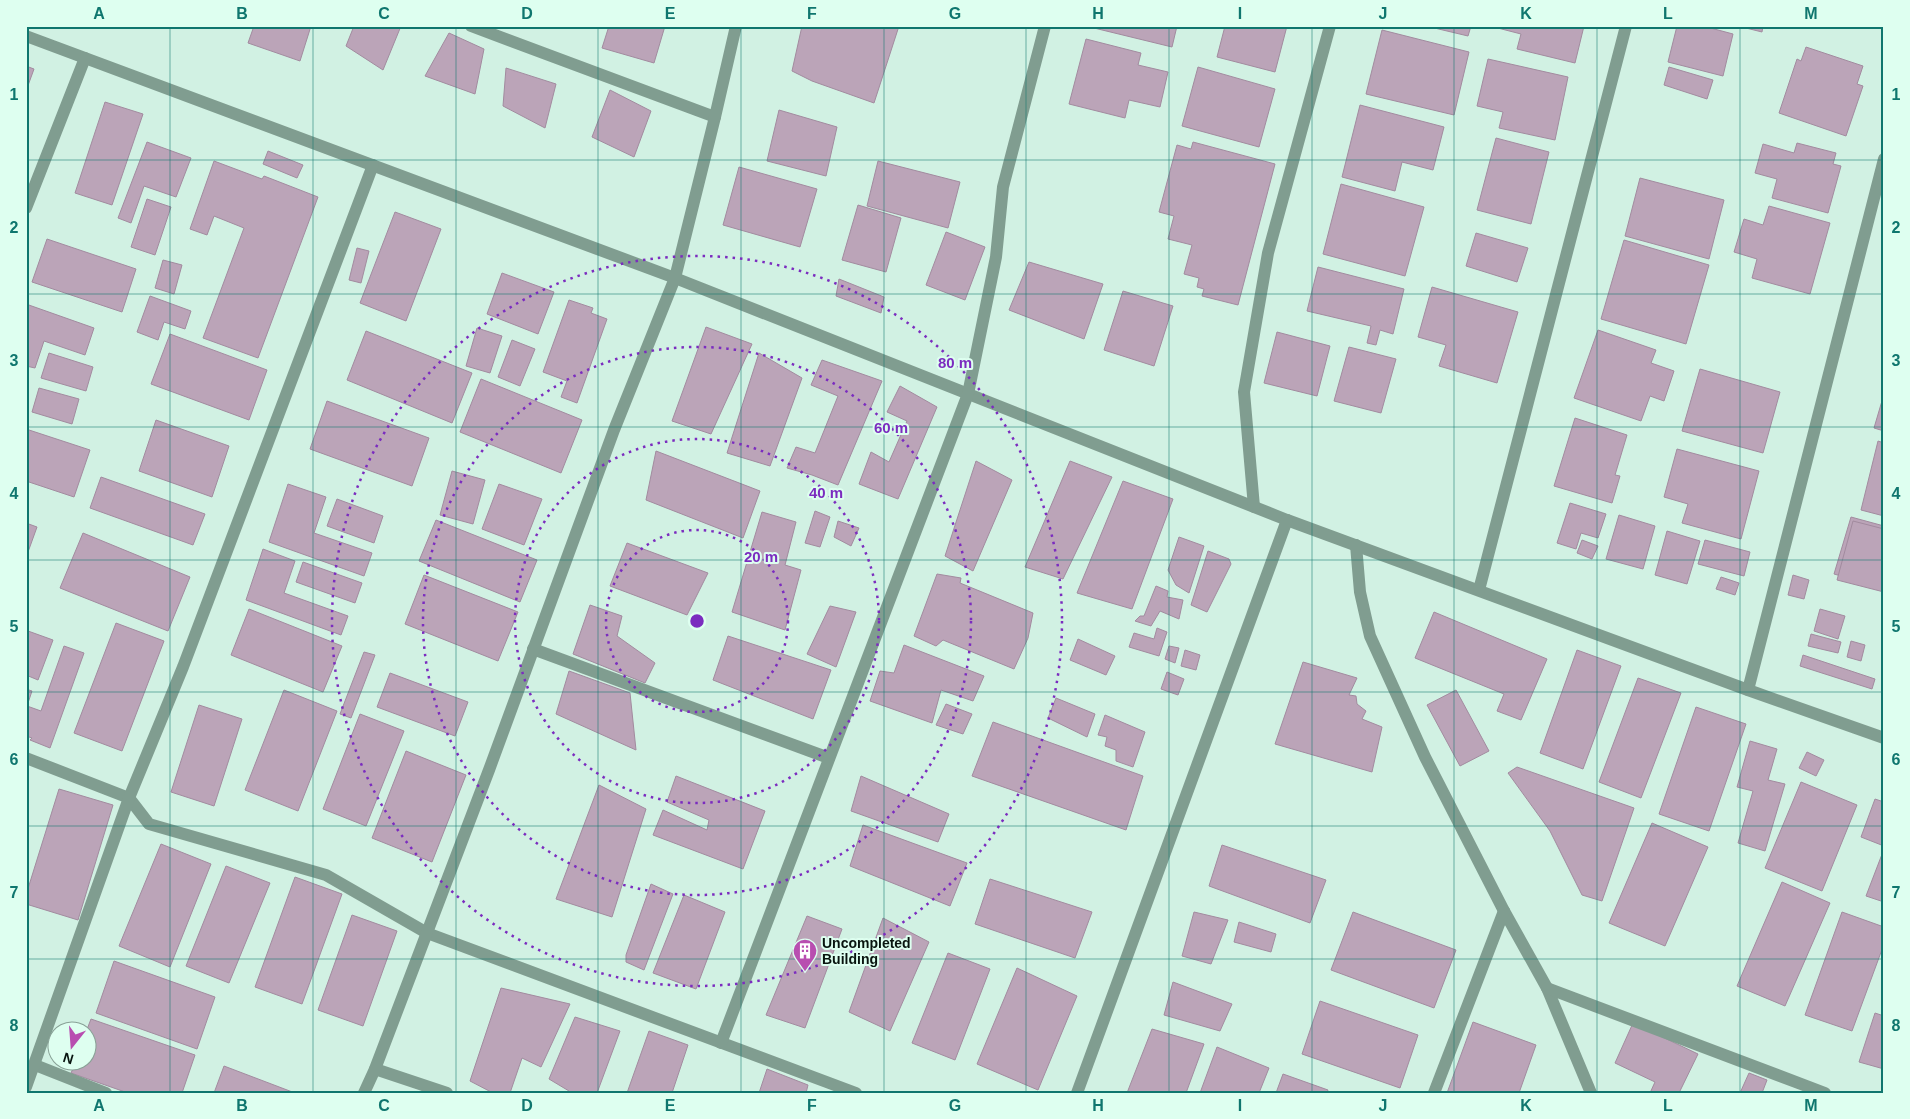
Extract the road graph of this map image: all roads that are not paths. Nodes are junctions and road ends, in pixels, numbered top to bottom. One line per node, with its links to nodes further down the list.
1 (471, 26): 8 (street)
2 (736, 26): 8 (street)
3 (1045, 26): 13 (street)
4 (1330, 26): 14 (street)
5 (1626, 26): 17 (street)
6 (26, 36): 7 (street)
7 (85, 58): 10 (street); 11 (street)
8 (715, 117): 12 (street)
9 (1884, 159): 19 (street)
10 (373, 165): 12 (street); 23 (street)
11 (26, 208)
12 (675, 278): 13 (street); 18 (street)
13 (968, 394): 14 (street); 22 (street)
14 (1254, 507): 15 (street)
15 (1287, 520): 16 (street); 35 (street)
16 (1356, 545): 17 (street); 24 (street)
17 (1479, 590): 19 (street)
18 (533, 649): 22 (street); 25 (street)
19 (1748, 690): 20 (street)
20 (1884, 738)
21 (26, 758): 23 (street)
22 (829, 758): 27 (street)
23 (129, 798): 25 (street); 28 (street)
24 (1504, 911): 26 (street); 36 (street)
25 (427, 933): 27 (street); 29 (street)
26 (1547, 988): 37 (street); 38 (street)
27 (720, 1043): 34 (street)
28 (35, 1065): 30 (street); 31 (street)
29 (375, 1069): 32 (street); 33 (street)
30 (26, 1087)
31 (106, 1093)
32 (364, 1093)
33 (447, 1093)
34 (856, 1093)
35 (1077, 1093)
36 (1434, 1093)
37 (1591, 1093)
38 (1825, 1093)

